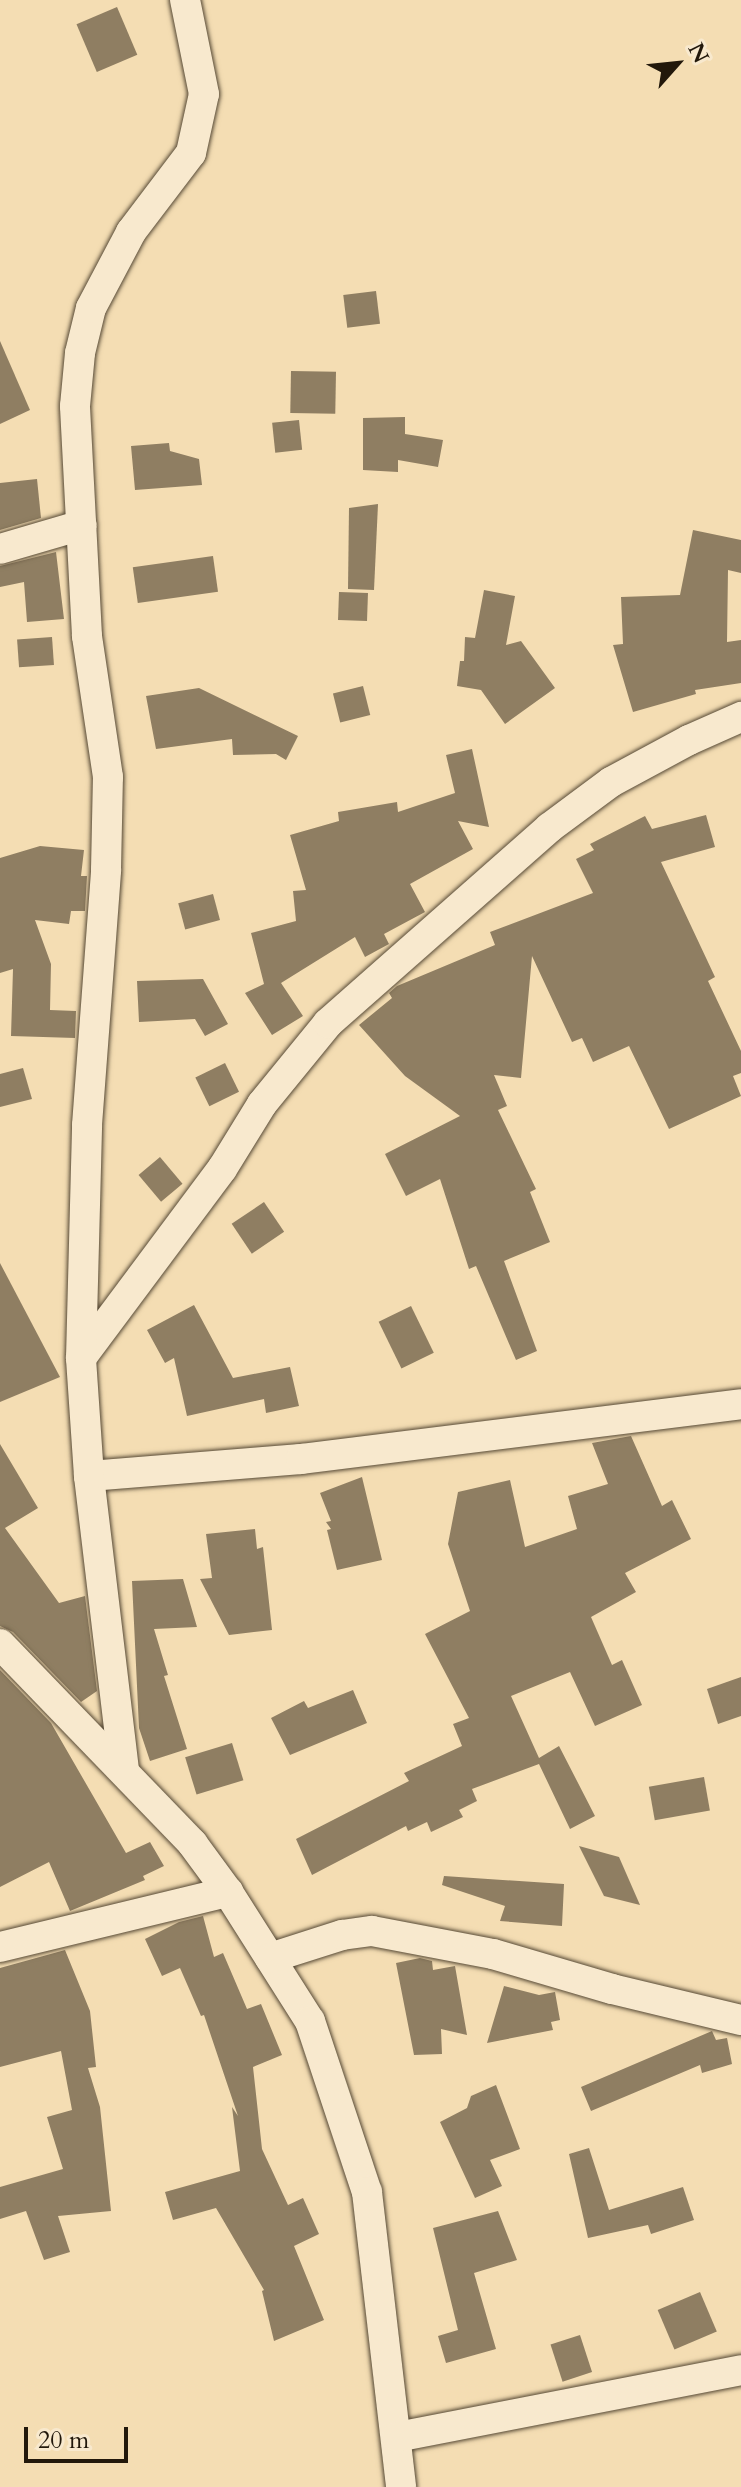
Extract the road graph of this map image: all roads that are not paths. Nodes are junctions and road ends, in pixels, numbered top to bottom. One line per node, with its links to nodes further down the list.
1 (185, 0): 2 (street)
2 (82, 525): 3 (street); 5 (street)
3 (0, 549)
4 (741, 717): 5 (street)
5 (81, 1358): 7 (street)
6 (741, 1404): 7 (street)
7 (89, 1476): 9 (street)
8 (0, 1644): 9 (street)
9 (124, 1770): 10 (street)
10 (228, 1892): 11 (street); 12 (street)
11 (0, 1947)
12 (270, 1958): 13 (street); 15 (street)
13 (741, 2020)
14 (741, 2370): 15 (street)
15 (397, 2437): 16 (street)
16 (401, 2487)

